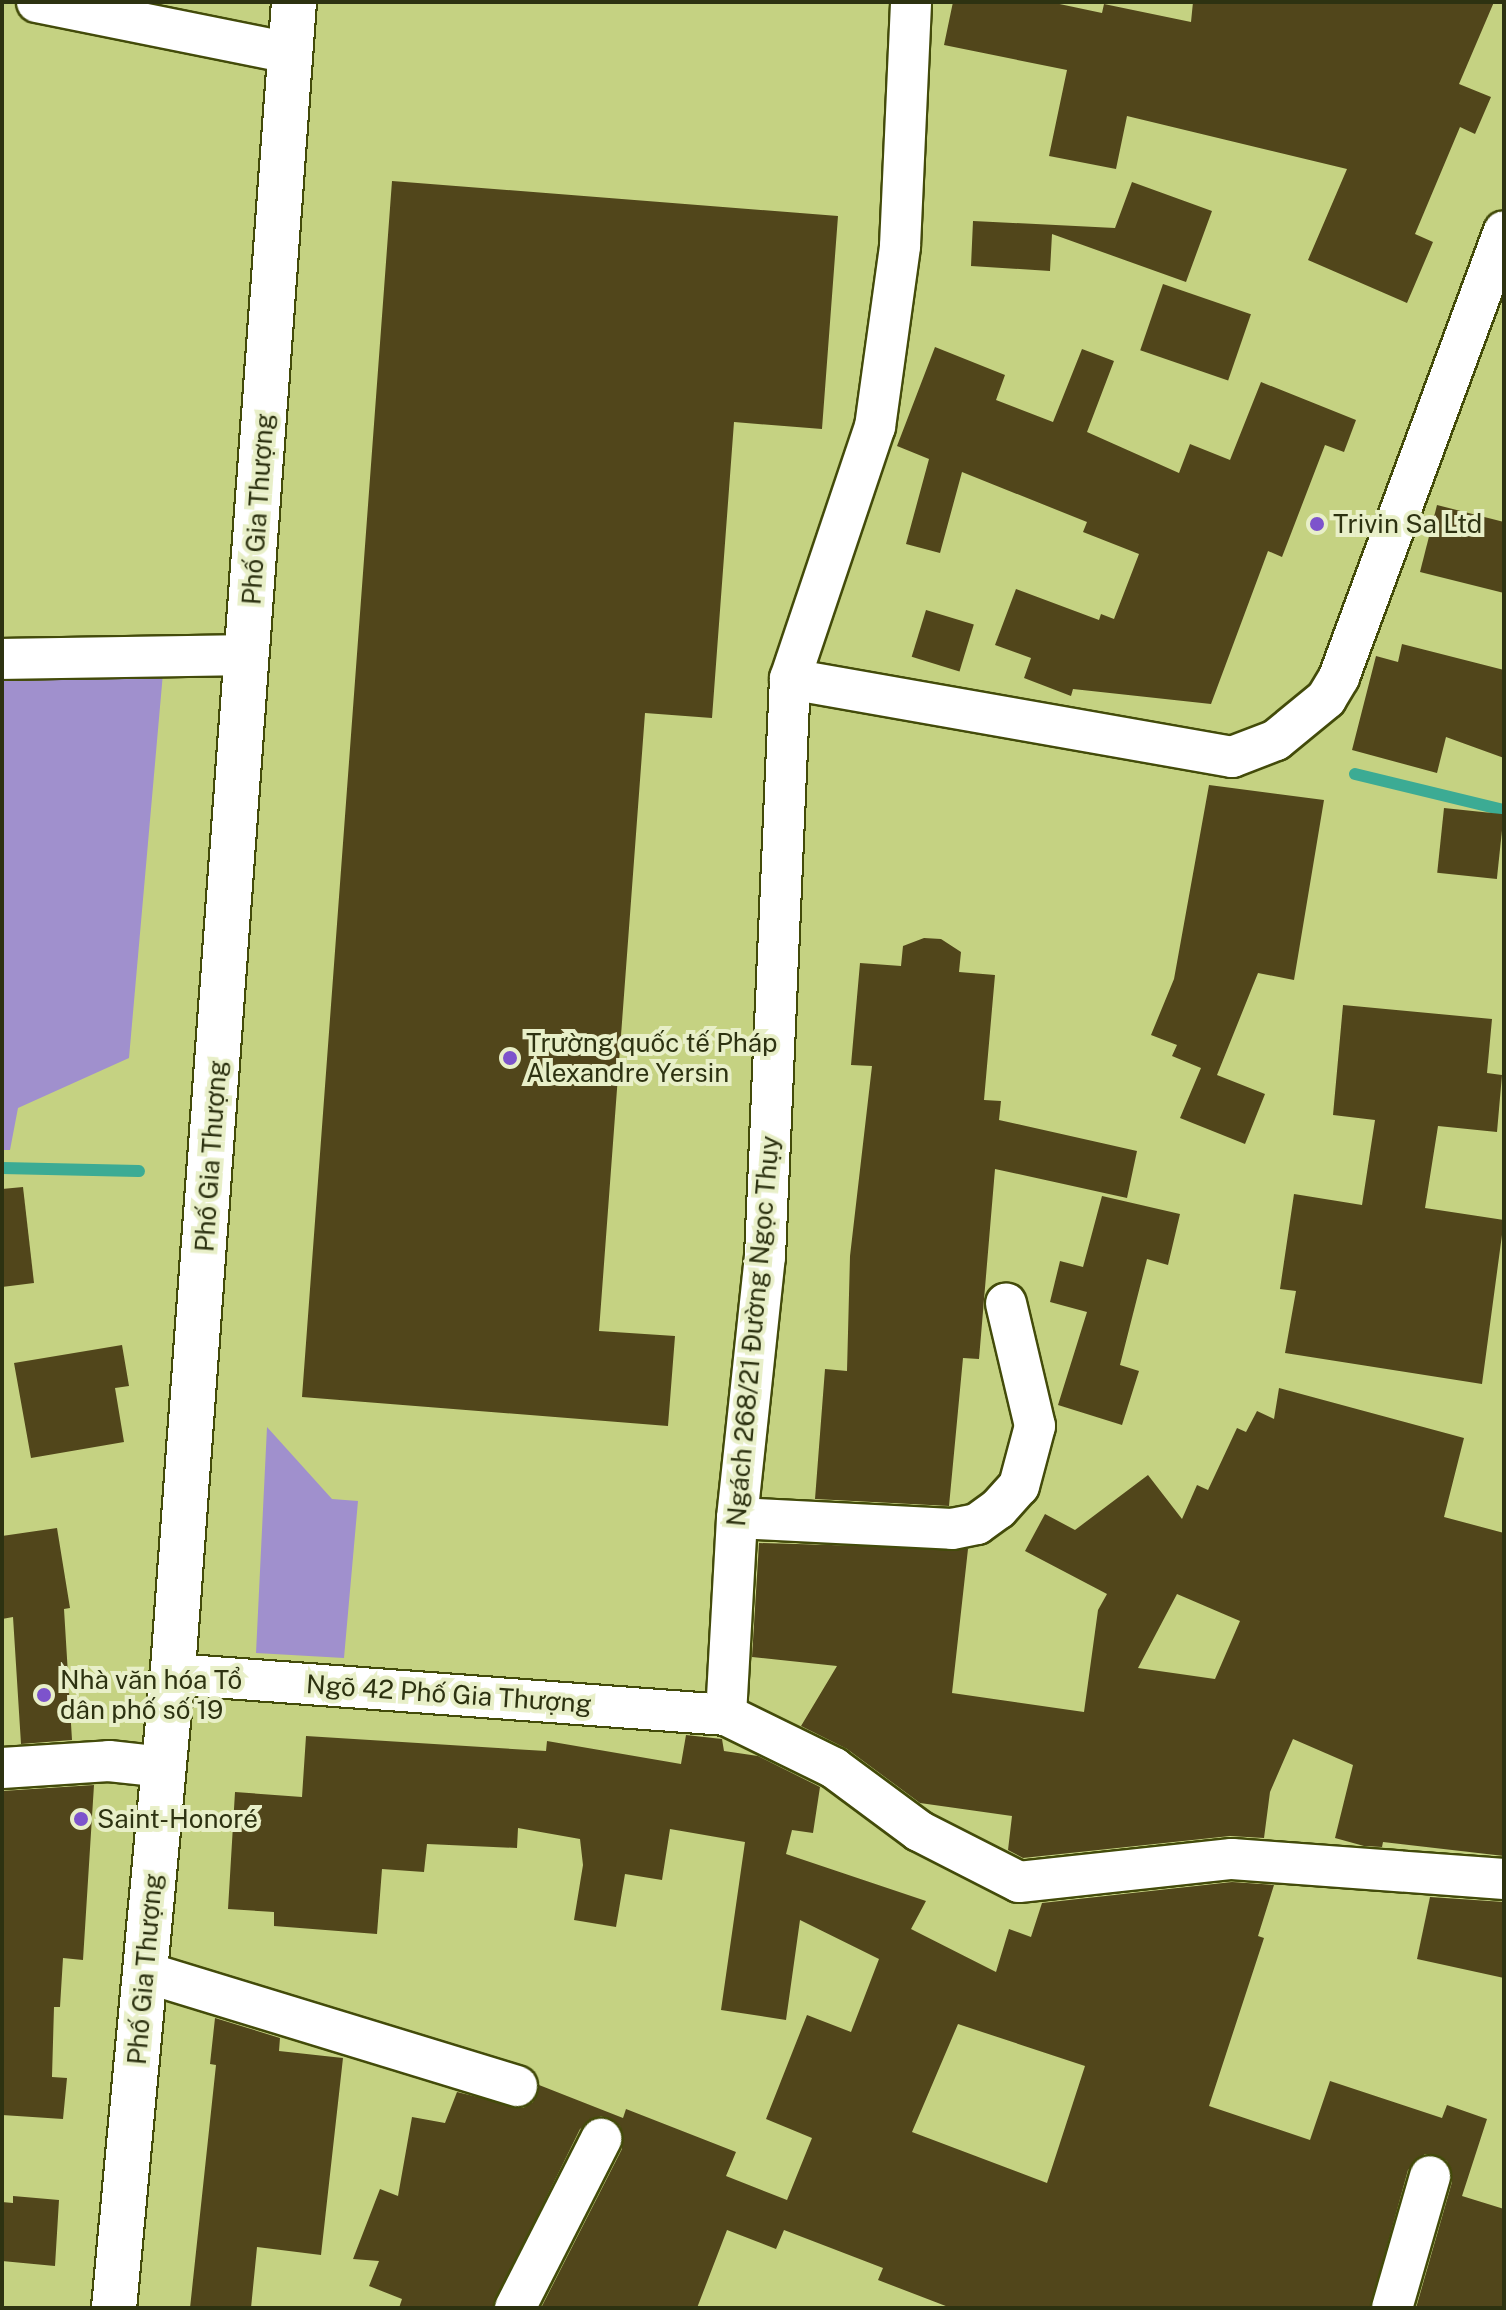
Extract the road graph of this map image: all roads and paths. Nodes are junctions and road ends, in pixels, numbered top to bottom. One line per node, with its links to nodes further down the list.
1 (37, 2): 4 (street)
2 (294, 2): 4 (street, Phố Gia Thượng)
3 (911, 2): 8 (street, Ngách 268/21 Đường Ngọc Thụy)
4 (291, 53): 6 (street, Phố Gia Thượng)
5 (1504, 232): 8 (street)
6 (247, 655): 7 (street); 11 (street, Phố Gia Thượng)
7 (2, 659)
8 (790, 679): 10 (street, Ngách 268/21 Đường Ngọc Thụy)
9 (1006, 1303): 10 (street)
10 (737, 1518): 12 (street, Ngách 268/21 Đường Ngọc Thụy)
11 (173, 1674): 12 (street, Ngõ 42 Phố Gia Thượng); 13 (street, Phố Gia Thượng)
12 (726, 1715): 15 (street)
13 (163, 1767): 14 (street); 16 (street, Phố Gia Thượng)
14 (2, 1768)
15 (1504, 1879)
16 (144, 1972): 17 (street); 20 (street, Phố Gia Thượng)
17 (517, 2086)
18 (601, 2139): 21 (street)
19 (1430, 2176): 22 (street)
20 (114, 2308)
21 (515, 2308)
22 (1392, 2308)

